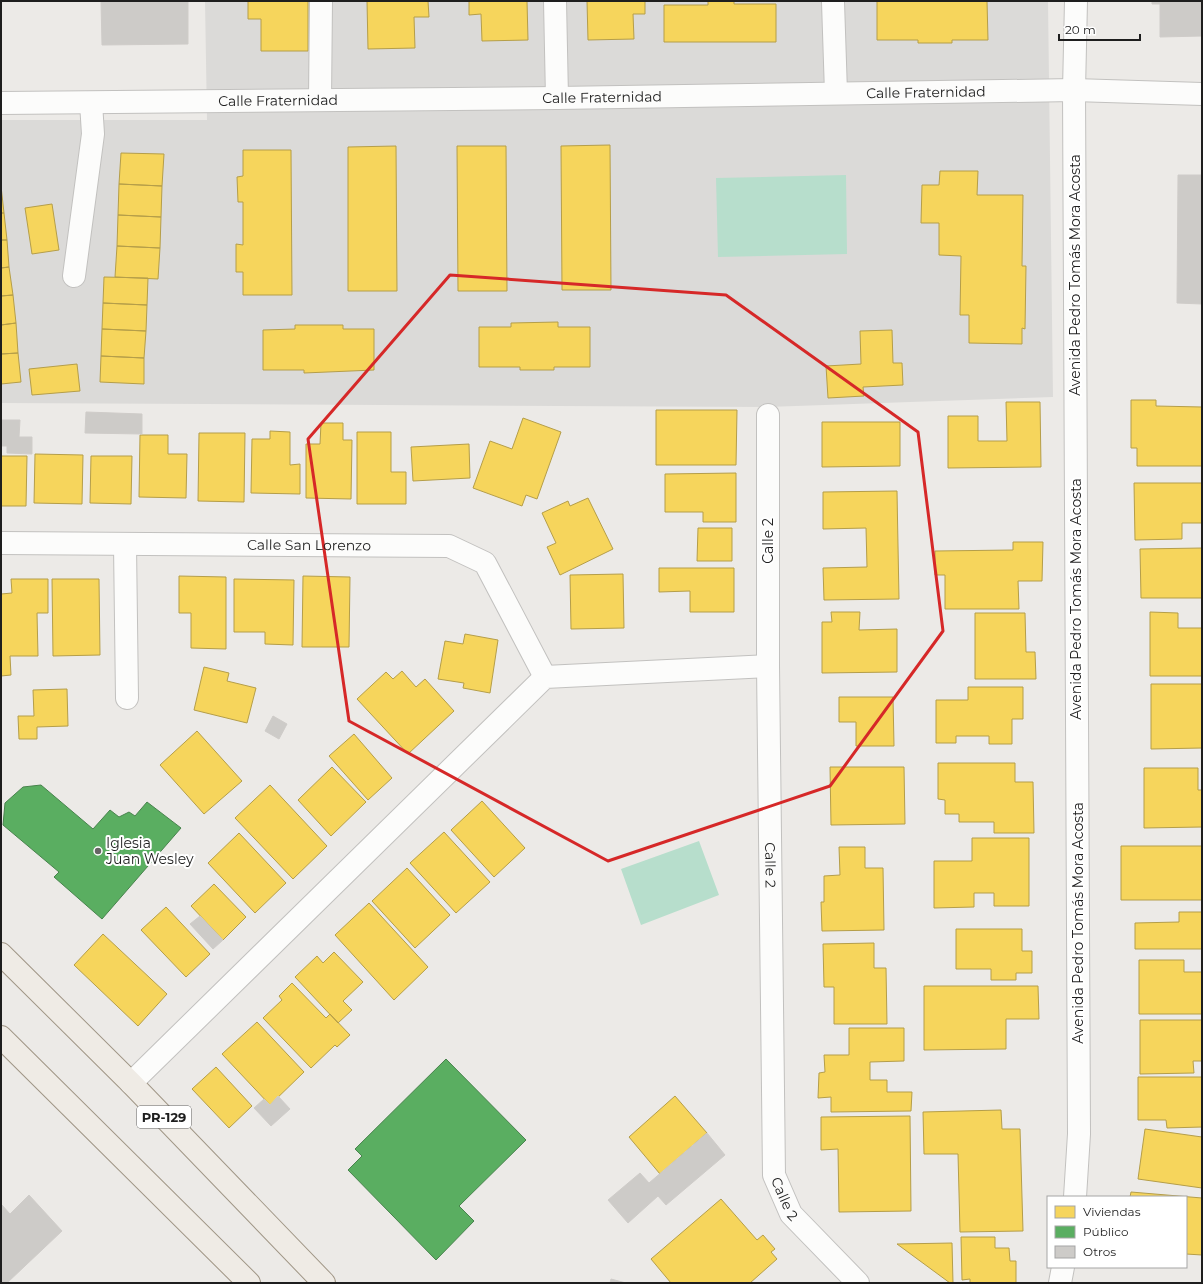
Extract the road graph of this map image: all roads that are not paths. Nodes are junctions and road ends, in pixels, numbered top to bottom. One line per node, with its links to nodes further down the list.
1 (321, 1): 9 (street)
2 (555, 1): 8 (street)
3 (1076, 1): 5 (street, Avenida Pedro Tomás Mora Acosta)
4 (833, 2): 6 (street)
5 (1074, 90): 6 (street, Calle Fraternidad); 7 (street, Calle Fraternidad); 22 (street, Avenida Pedro Tomás Mora Acosta)
6 (836, 93): 8 (street, Calle Fraternidad)
7 (1202, 94)
8 (557, 98): 9 (street, Calle Fraternidad)
9 (320, 99): 11 (street, Calle Fraternidad)
10 (1, 103): 11 (street, Calle Fraternidad)
11 (90, 103): 12 (street)
12 (74, 276)
13 (768, 415): 16 (street, Calle 2)
14 (1, 543): 15 (street, Calle San Lorenzo)
15 (125, 545): 17 (street, Calle San Lorenzo); 18 (street)
16 (768, 666): 17 (street); 26 (street, Calle 2)
17 (545, 677): 21 (street)
18 (127, 698)
19 (1, 954): 21 (main road, PR-129)
20 (1, 1037): 24 (main road)
21 (131, 1083): 25 (main road, PR-129)
22 (1075, 1196)
23 (1063, 1268): 27 (street)
24 (249, 1283)
25 (324, 1283)
26 (858, 1283)
27 (1060, 1283)

